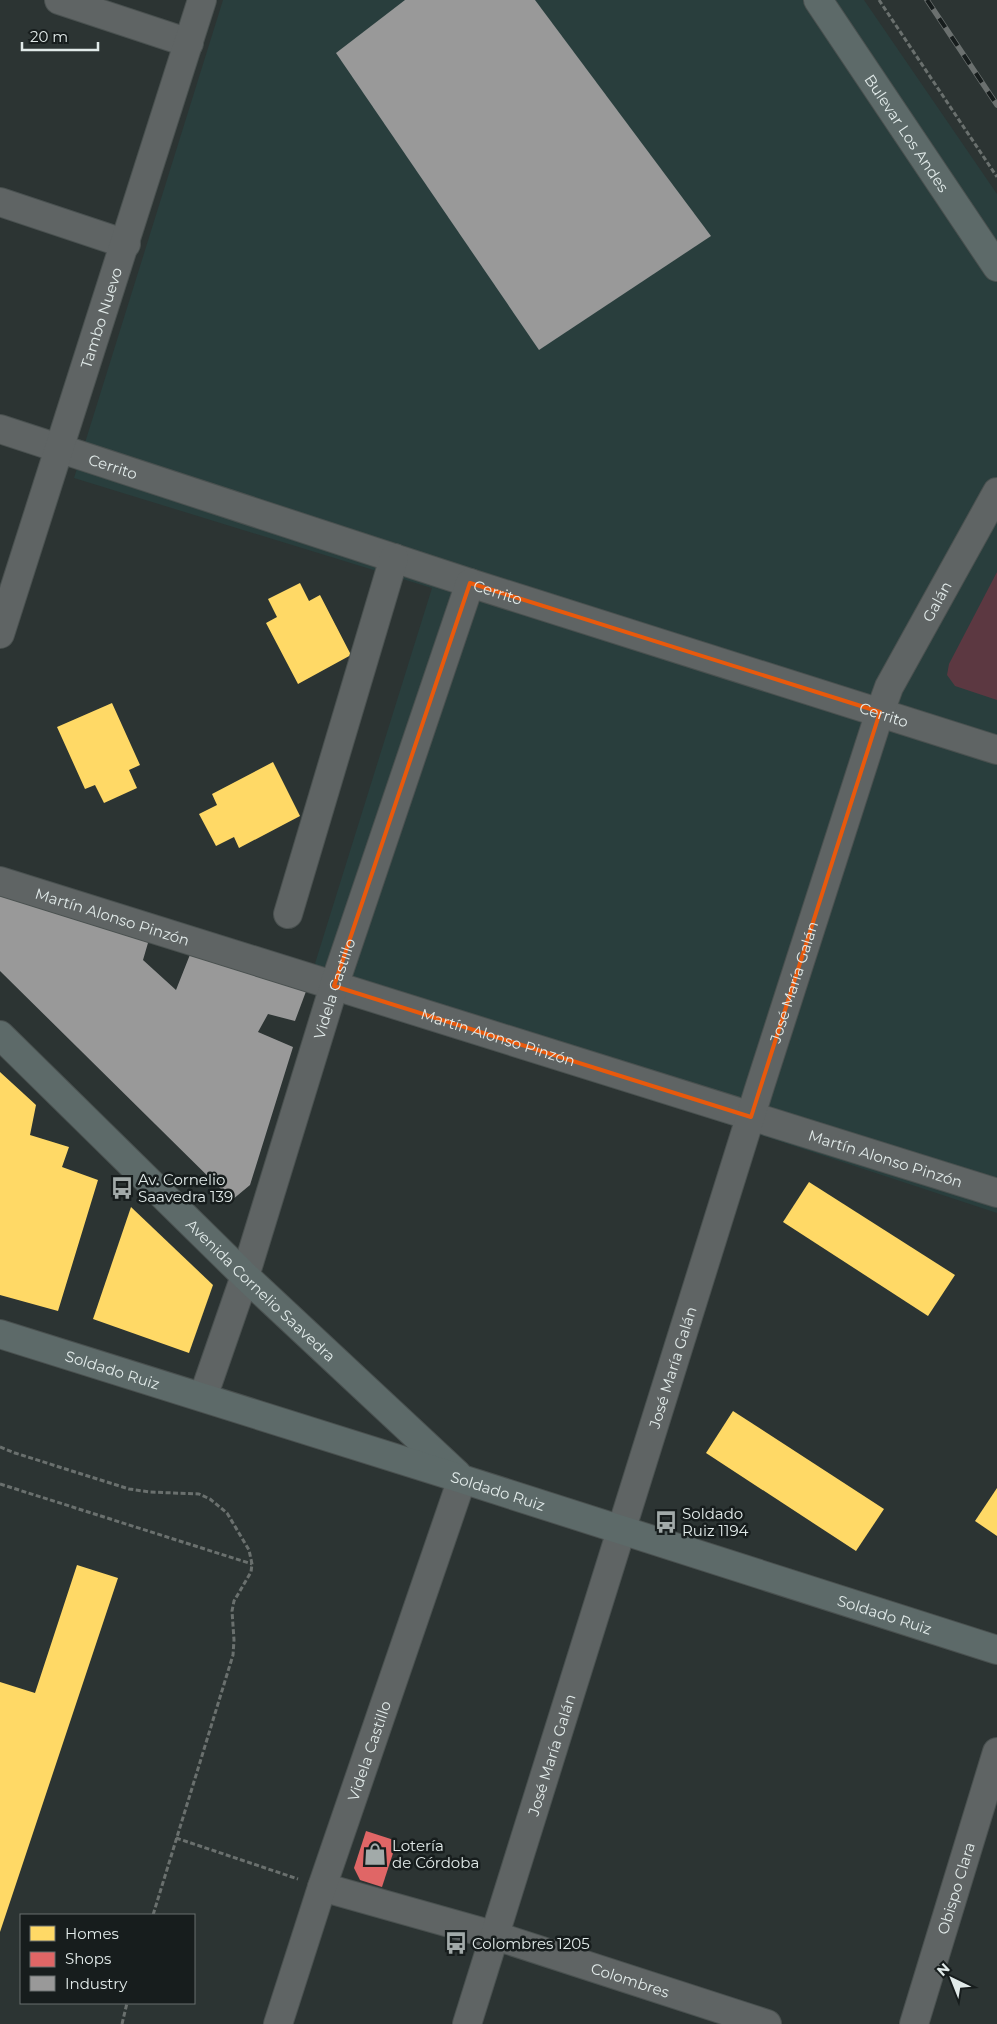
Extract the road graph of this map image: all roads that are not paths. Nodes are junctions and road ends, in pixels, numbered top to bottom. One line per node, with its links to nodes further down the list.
1 (59, 0): 4 (street)
2 (202, 0): 4 (street, Tambo Nuevo)
3 (818, 0): 7 (main road, Bulevar Los Andes)
4 (189, 43): 6 (street, Tambo Nuevo)
5 (0, 202): 6 (street)
6 (126, 244): 9 (street, Tambo Nuevo)
7 (997, 267)
8 (0, 429): 9 (street, Cerrito)
9 (59, 448): 11 (street, Cerrito); 13 (street, Tambo Nuevo)
10 (997, 492): 14 (street, Galán)
11 (394, 558): 12 (street, Cerrito); 17 (street)
12 (470, 583): 14 (street, Cerrito); 18 (street, Videla Castillo)
13 (0, 634)
14 (880, 712): 15 (street, Cerrito); 20 (street, José María Galán)
15 (997, 750)
16 (0, 881): 18 (street, Martín Alonso Pinzón)
17 (288, 914)
18 (334, 986): 20 (street, Martín Alonso Pinzón); 22 (street, Videla Castillo)
19 (0, 1035): 22 (main road, Avenida Cornelio Saavedra)
20 (751, 1117): 21 (street, Martín Alonso Pinzón); 26 (street, José María Galán)
21 (997, 1193)
22 (245, 1276): 24 (street, Videla Castillo); 25 (main road, Avenida Cornelio Saavedra)
23 (0, 1334): 24 (main road, Soldado Ruiz)
24 (203, 1398): 25 (main road, Soldado Ruiz)
25 (462, 1478): 26 (main road, Soldado Ruiz); 29 (street, Videla Castillo)
26 (622, 1531): 27 (main road, Soldado Ruiz); 30 (street, José María Galán)
27 (997, 1650)
28 (997, 1752): 34 (street, Obispo Clara)
29 (322, 1887): 30 (street, Colombres); 31 (street, Videla Castillo)
30 (496, 1936): 32 (street, José María Galán); 33 (street, Colombres)
31 (278, 2024)
32 (467, 2024)
33 (767, 2024)
34 (914, 2024)

